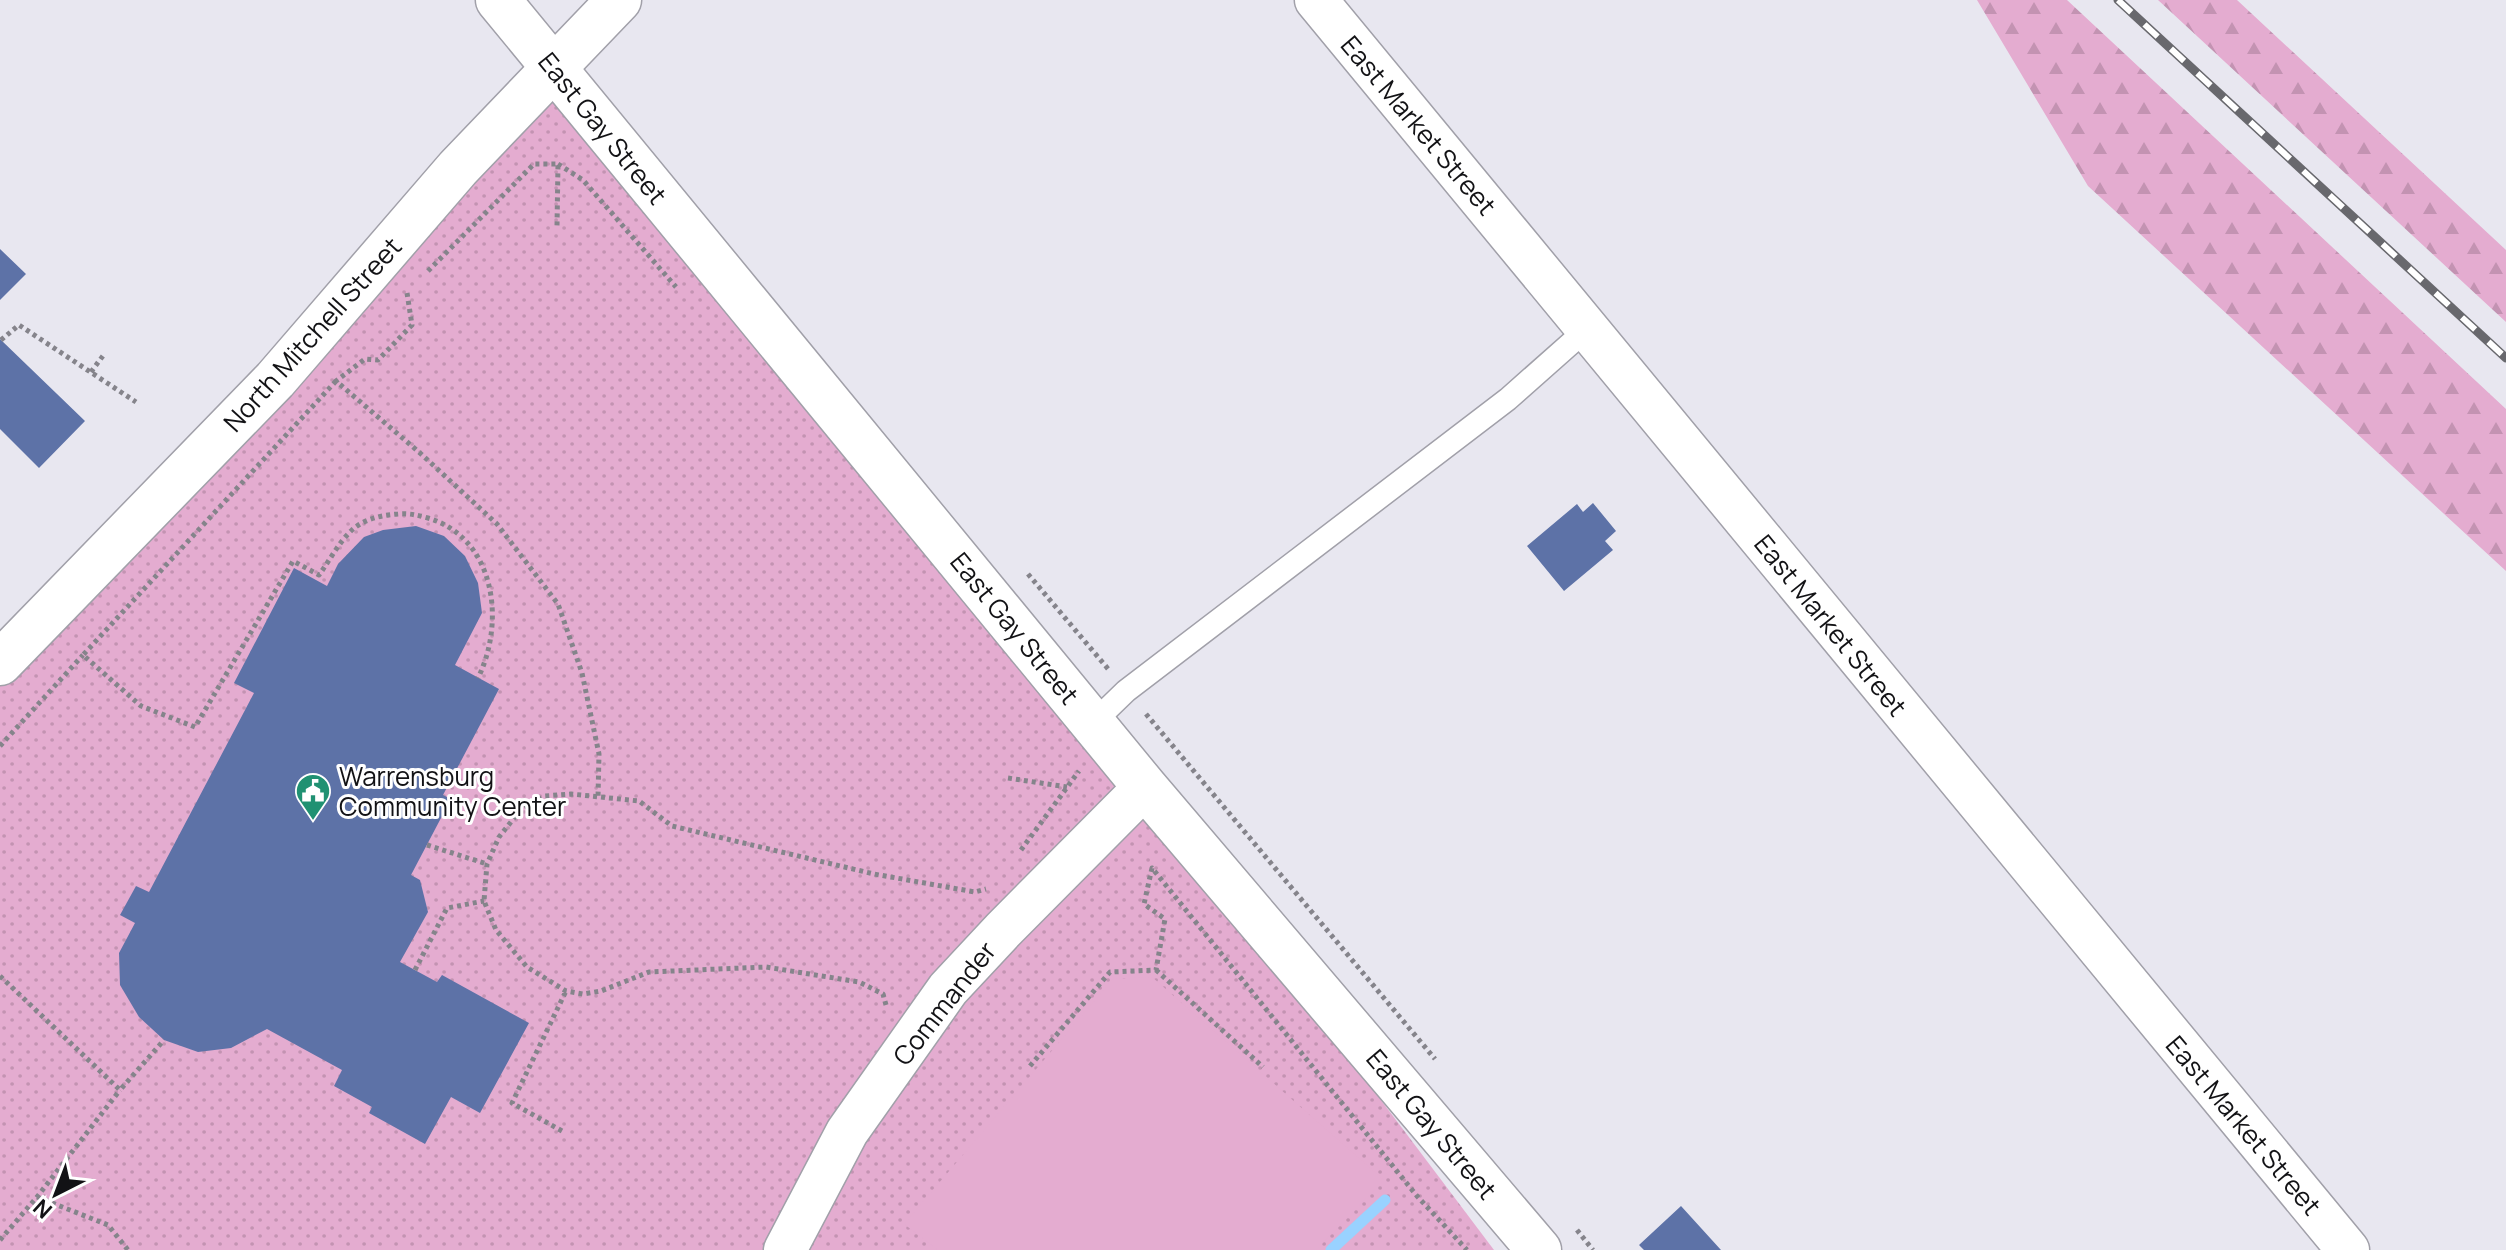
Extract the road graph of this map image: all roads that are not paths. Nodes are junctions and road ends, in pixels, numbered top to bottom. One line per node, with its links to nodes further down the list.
1 (498, 0): 4 (main road, East Gay Street)
2 (619, 0): 4 (main road, North Mitchell Street)
3 (1316, 0): 5 (street, East Market Street)
4 (554, 68): 6 (main road, North Mitchell Street); 7 (main road, East Gay Street)
5 (1587, 329): 7 (lane); 11 (street, East Market Street)
6 (0, 663)
7 (1093, 723): 8 (main road, East Gay Street)
8 (1145, 787): 9 (street, Commander); 10 (main road, East Gay Street)
9 (785, 1250)
10 (1539, 1250)
11 (2348, 1250)

